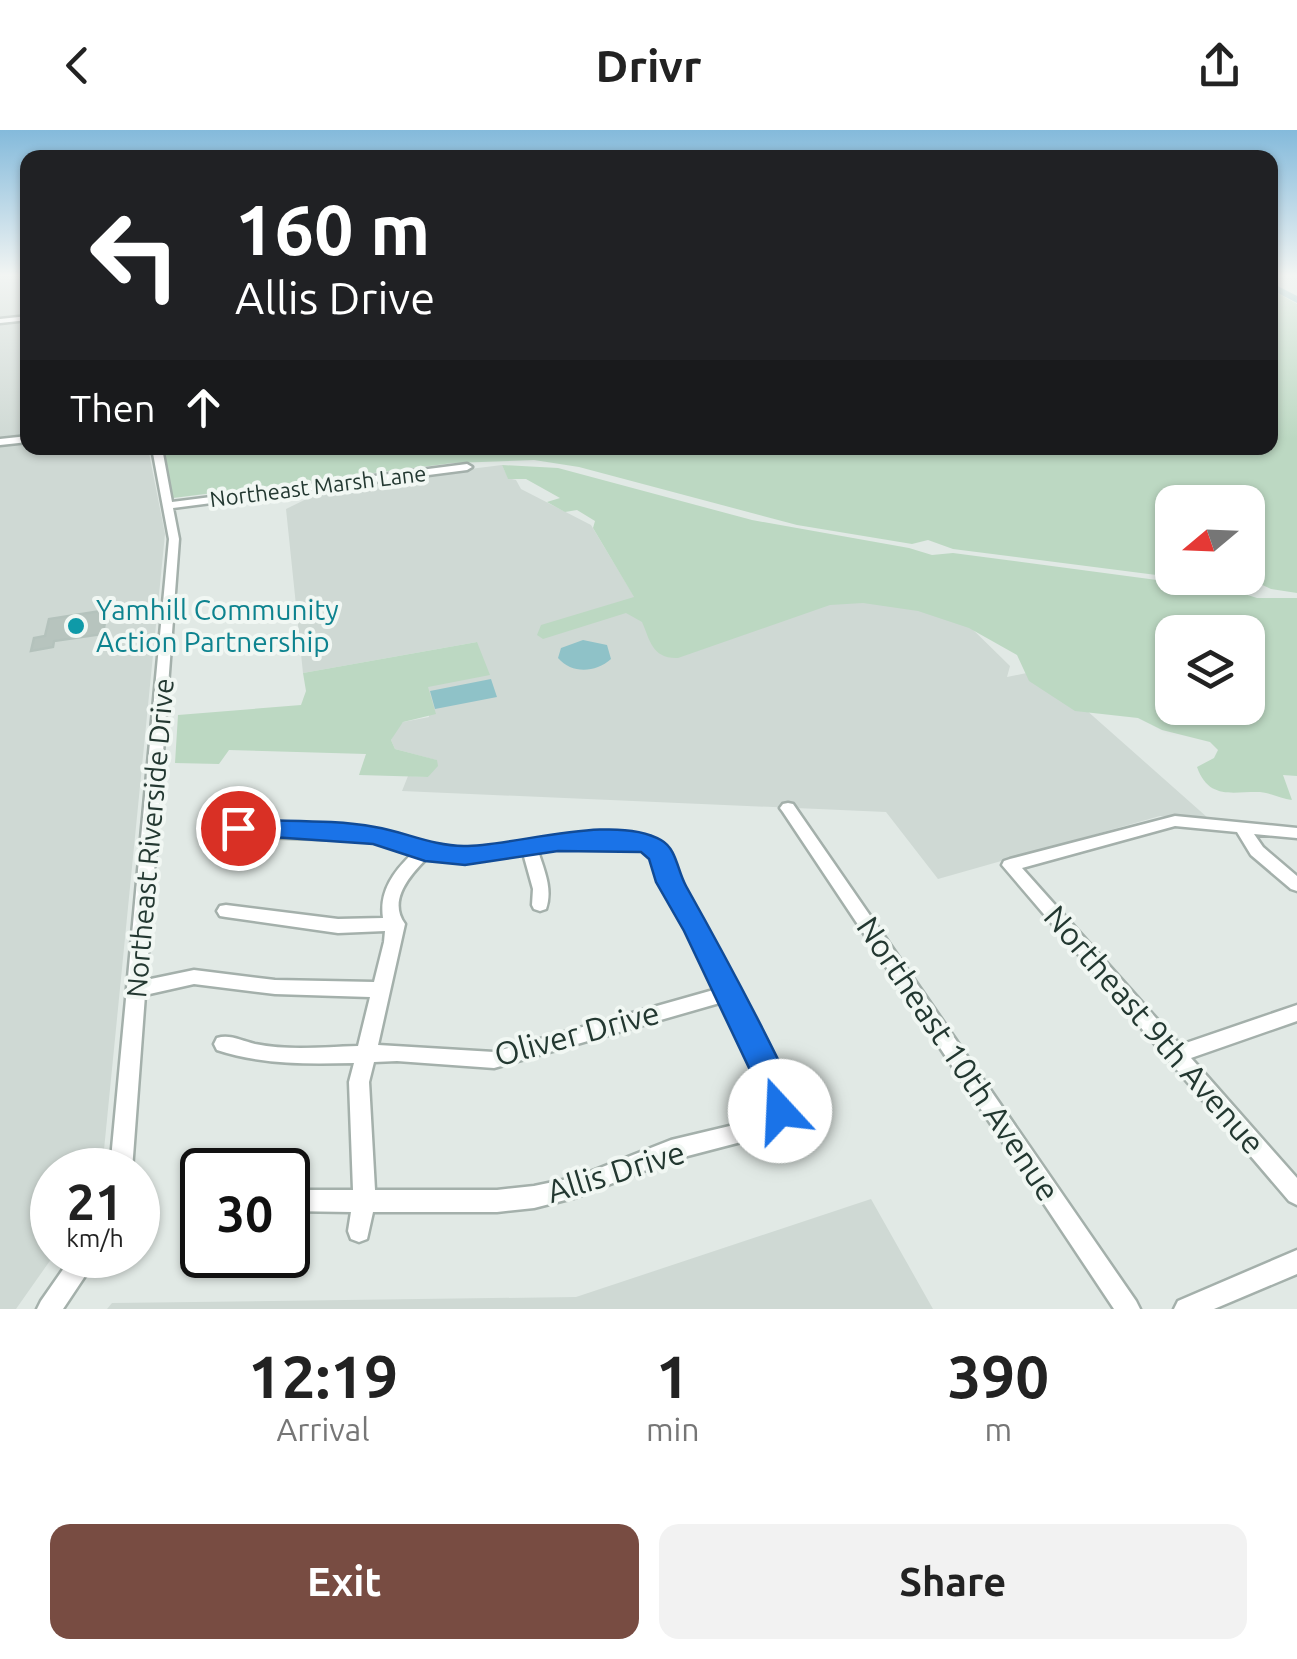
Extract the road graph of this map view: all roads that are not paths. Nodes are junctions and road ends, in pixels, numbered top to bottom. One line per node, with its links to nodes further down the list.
1 (158, 455): 3 (street, Northeast Riverside Drive)
2 (467, 467): 3 (street, Northeast Marsh Lane)
3 (168, 506): 14 (street, Northeast Riverside Drive)
4 (788, 808): 29 (street, Northeast 10th Avenue)
5 (224, 822): 9 (street, Allis Drive)
6 (1241, 827): 7 (street); 10 (street); 20 (street, Northeast 9th Avenue)
7 (1297, 833)
8 (529, 846): 9 (street, Allis Drive); 11 (street); 16 (street, Allis Drive)
9 (425, 852): 13 (street)
10 (1297, 886)
11 (540, 905)
12 (226, 911): 13 (street)
13 (396, 924): 15 (street)
14 (138, 989): 15 (street); 21 (street, Northeast Riverside Drive)
15 (382, 990): 19 (street)
16 (728, 993): 19 (street, Oliver Drive); 23 (street, Allis Drive)
17 (1297, 1014): 20 (street)
18 (224, 1044): 19 (street, Oliver Drive)
19 (365, 1054): 23 (street)
20 (1176, 1055): 22 (street, Northeast 9th Avenue)
21 (123, 1148)
22 (1297, 1194)
23 (364, 1200): 24 (street); 25 (street)
24 (310, 1201)
25 (359, 1232)
26 (1297, 1262): 30 (street)
27 (71, 1278): 28 (street)
28 (48, 1309)
29 (1128, 1309)
30 (1186, 1309)

